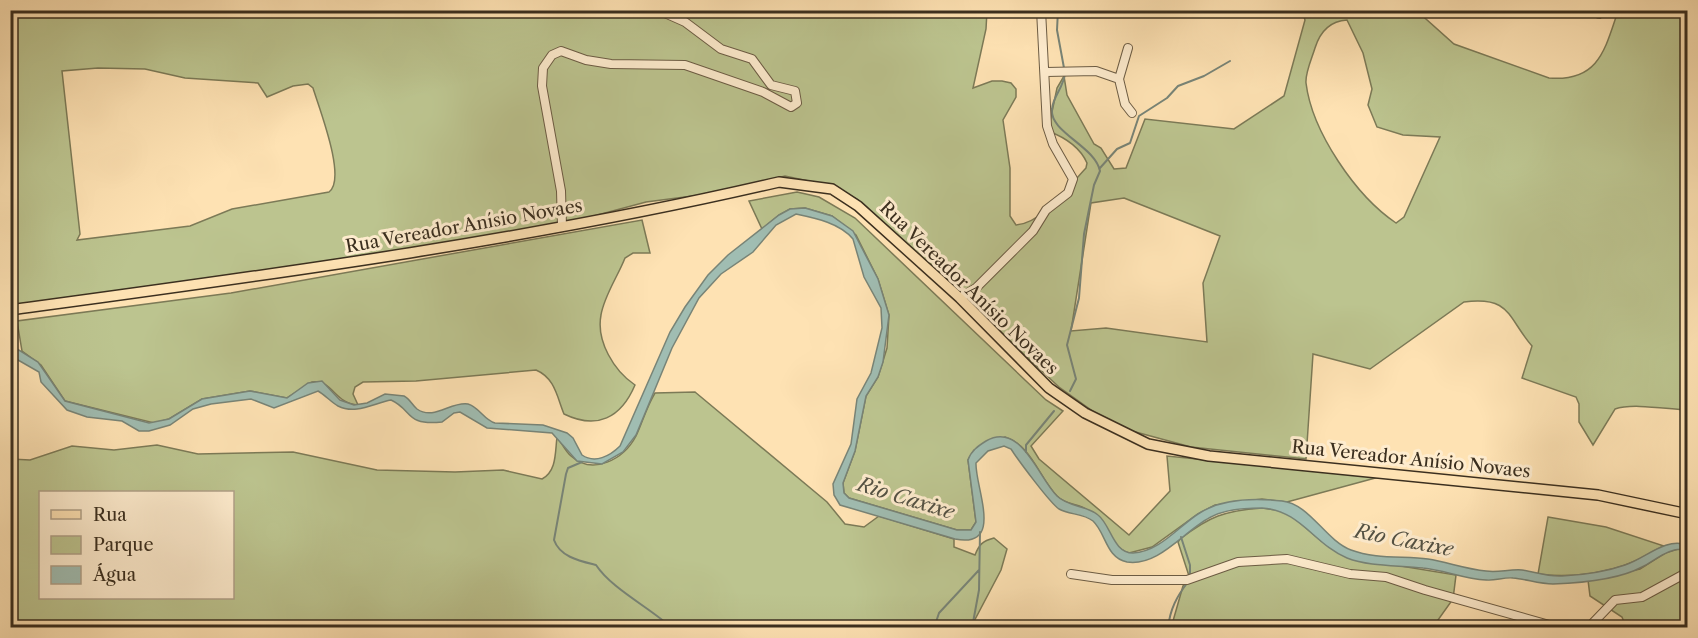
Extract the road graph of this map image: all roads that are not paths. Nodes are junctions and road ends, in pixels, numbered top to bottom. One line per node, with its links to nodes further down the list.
1 (658, 10): 9 (street)
2 (1041, 10): 6 (street)
3 (1590, 10): 4 (street)
4 (1599, 14)
5 (1128, 48): 7 (street)
6 (1046, 72): 7 (street); 10 (street)
7 (1119, 80): 8 (street)
8 (1132, 113)
9 (562, 226): 10 (main road, Rua Vereador Anísio Novaes); 11 (main road, Rua Vereador Anísio Novaes)
10 (960, 298): 12 (main road, Rua Vereador Anísio Novaes)
11 (10, 310)
12 (1688, 514)
13 (1688, 572): 16 (street)
14 (1071, 574): 15 (street)
15 (1560, 627)
16 (1588, 627)

